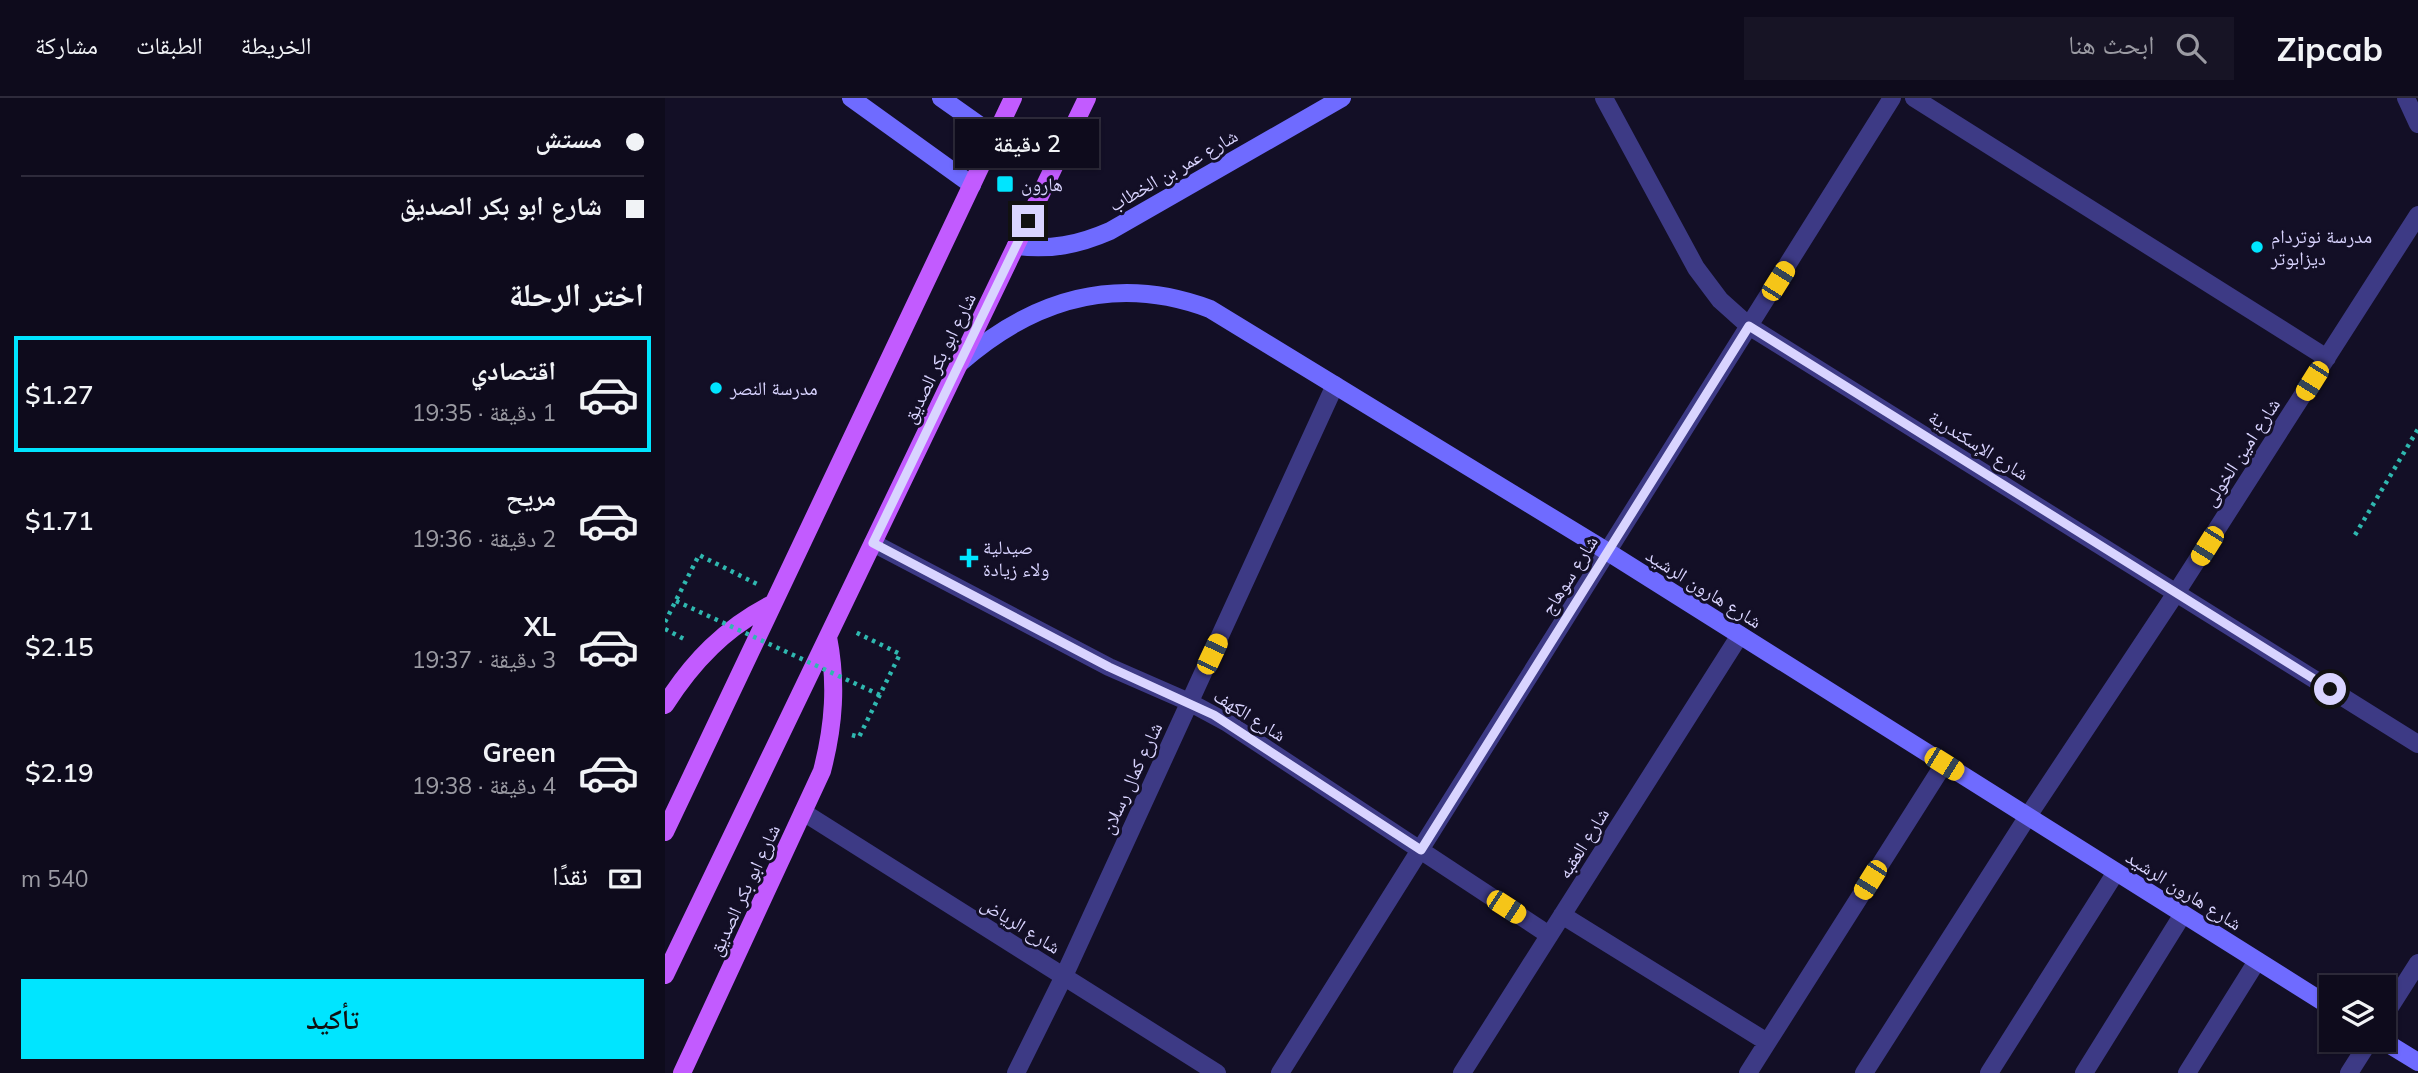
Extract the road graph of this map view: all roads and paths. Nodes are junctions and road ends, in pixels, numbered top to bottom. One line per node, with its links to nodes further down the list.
1 (851, 98): 12 (street)
2 (941, 98): 11 (street)
3 (1013, 98): 11 (main road)
4 (1087, 98): 14 (main road, شارع ابو بكر الصديق)
5 (1342, 98): 14 (street, شارع عمر بن الخطاب)
6 (1604, 98): 15 (street, شارع الإسكندرية)
7 (1892, 98): 15 (street, شارع سوهاج)
8 (1914, 98): 16 (street)
9 (2406, 98): 10 (street)
10 (2418, 124)
11 (995, 135): 12 (main road)
12 (972, 185): 24 (main road)
13 (2418, 215): 16 (street, شارع امين الخولى)
14 (1016, 246): 17 (main road, شارع ابو بكر الصديق)
15 (1749, 326): 22 (street, شارع سوهاج); 23 (street, شارع الإسكندرية)
16 (2327, 358): 23 (street, شارع امين الخولى)
17 (960, 363): 18 (street, شارع هارون الرشيد); 21 (main road, شارع ابو بكر الصديق)
18 (1335, 385): 22 (street, شارع هارون الرشيد); 30 (street, شارع كمال رسلان)
19 (2418, 429): 20 (path)
20 (2355, 535)
21 (873, 543): 27 (main road, شارع ابو بكر الصديق); 30 (street, شارع الكهف)
22 (1608, 552): 28 (street, شارع هارون الرشيد); 38 (street, شارع سوهاج)
23 (2176, 593): 33 (street, شارع الإسكندرية); 36 (street, شارع امين الخولى)
24 (774, 599): 25 (path); 31 (main road); 37 (main road)
25 (676, 601): 26 (path); 29 (path, bridge)
26 (665, 622)
27 (832, 630): 29 (path); 35 (main road, شارع ابو بكر الصديق); 45 (main road, شارع ابو بكر الصديق)
28 (1740, 635): 34 (street, شارع هارون الرشيد); 41 (street, شارع العقبه)
29 (880, 695): 32 (path)
30 (1189, 702): 38 (street, شارع الكهف); 46 (street, شارع كمال رسلان)
31 (665, 705)
32 (859, 737)
33 (2418, 744)
34 (1944, 764): 36 (street, شارع هارون الرشيد); 49 (street)
35 (803, 812): 46 (street, شارع الرياض); 53 (main road, شارع ابو بكر الصديق)
36 (2028, 816): 39 (street, شارع هارون الرشيد); 59 (street, شارع امين الخولى)
37 (665, 832)
38 (1421, 850): 42 (street, شارع الكهف); 56 (street, شارع سوهاج)
39 (2116, 872): 40 (street, شارع هارون الرشيد); 60 (street)
40 (2183, 914): 43 (street, شارع هارون الرشيد); 61 (street)
41 (1562, 915): 42 (street, شارع العقبه); 49 (street)
42 (1549, 935): 57 (street, شارع العقبه)
43 (2257, 961): 48 (street, شارع هارون الرشيد); 62 (street)
44 (2418, 963): 47 (street)
45 (665, 975)
46 (1064, 976): 54 (street, شارع كمال رسلان); 55 (street, شارع الرياض)
47 (2396, 998)
48 (2319, 1000)
49 (1767, 1042): 58 (street)
50 (2396, 1049): 52 (street)
51 (2362, 1052): 63 (street)
52 (2418, 1062)
53 (682, 1073)
54 (1016, 1073)
55 (1217, 1073)
56 (1280, 1073)
57 (1462, 1073)
58 (1748, 1073)
59 (1864, 1073)
60 (1989, 1073)
61 (2084, 1073)
62 (2187, 1073)
63 (2349, 1073)

